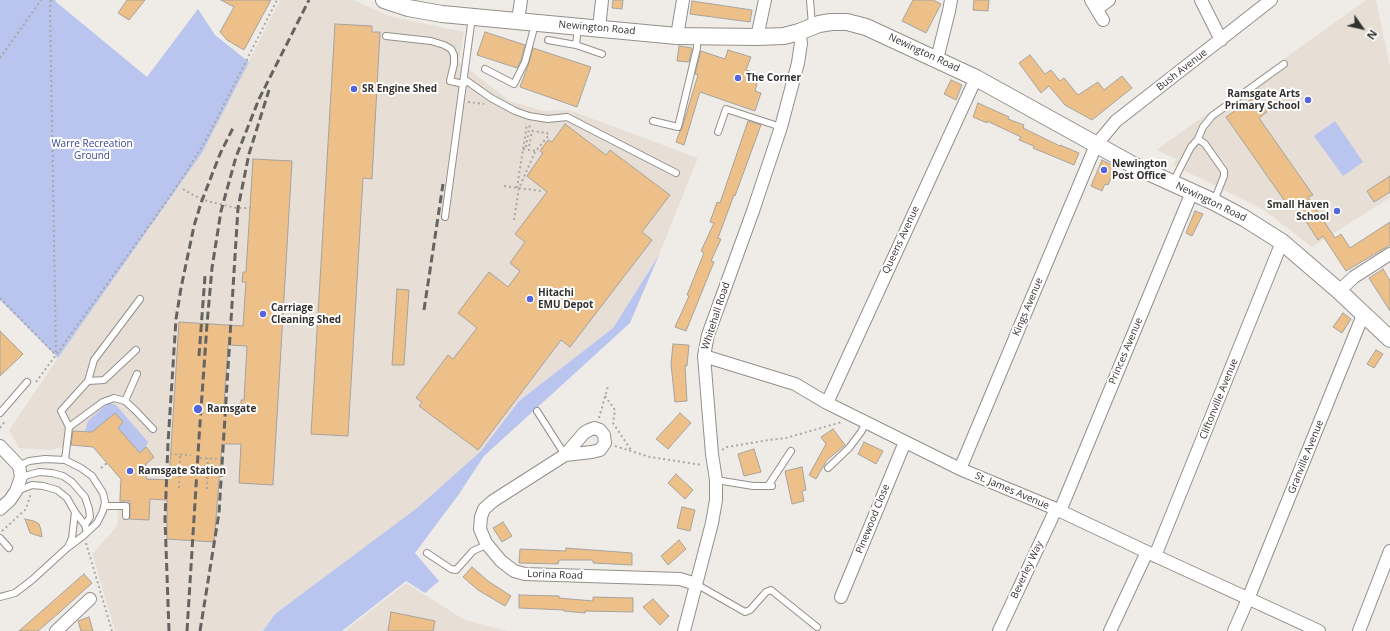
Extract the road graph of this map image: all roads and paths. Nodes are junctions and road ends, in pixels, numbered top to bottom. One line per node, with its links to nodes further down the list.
1 (41, 0): 30 (path)
2 (51, 0): 64 (path)
3 (277, 0): 64 (path)
4 (384, 0): 15 (main road, Newington Road)
5 (521, 0): 17 (street)
6 (602, 0): 20 (street)
7 (683, 0): 23 (street)
8 (765, 0): 25 (street)
9 (810, 0): 21 (lane)
10 (951, 0): 31 (street)
11 (1110, 0): 14 (street)
12 (1201, 0): 27 (street)
13 (1271, 0): 27 (street, Bush Avenue)
14 (1094, 4): 16 (street)
15 (472, 18): 17 (main road, Newington Road); 35 (lane)
16 (1103, 20)
17 (518, 21): 18 (main road, Newington Road)
18 (535, 22): 19 (main road, Newington Road); 33 (lane)
19 (578, 27): 20 (main road, Newington Road); 28 (lane)
20 (599, 29): 23 (main road, Newington Road)
21 (806, 30): 25 (main road, Newington Road); 31 (main road, Newington Road); 39 (street, Whitehall Road)
22 (386, 36): 35 (lane)
23 (677, 36): 24 (main road, Newington Road)
24 (697, 37): 25 (main road, Newington Road); 36 (lane)
25 (757, 37)
26 (548, 40): 28 (lane)
27 (1221, 40): 42 (street, Bush Avenue)
28 (576, 45): 29 (lane)
29 (602, 54)
30 (0, 58)
31 (937, 59): 34 (main road, Newington Road)
32 (1284, 64): 41 (lane)
33 (485, 69)
34 (976, 78): 42 (main road, Newington Road); 72 (street, Queens Avenue)
35 (464, 81): 45 (lane); 54 (lane)
36 (653, 121)
37 (527, 122): 43 (path)
38 (529, 128): 44 (path)
39 (781, 128): 40 (lane); 65 (street, Whitehall Road)
40 (718, 132)
41 (1198, 139): 46 (lane); 52 (lane)
42 (1096, 145): 46 (main road, Newington Road); 98 (street, Kings Avenue)
43 (523, 149): 44 (path); 48 (path)
44 (537, 151): 48 (path)
45 (676, 173)
46 (1172, 183): 51 (main road, Newington Road)
47 (504, 186): 48 (path)
48 (518, 188): 50 (path); 55 (path)
49 (183, 189): 53 (path)
50 (541, 191)
51 (1192, 192): 52 (main road, Newington Road); 106 (street, Princes Avenue)
52 (1214, 202): 56 (main road, Newington Road)
53 (251, 208)
54 (445, 217)
55 (514, 220)
56 (1282, 242): 58 (main road, Newington Road); 117 (street, Cliftonville Avenue)
57 (1390, 254): 58 (street)
58 (1339, 291): 61 (main road, Newington Road)
59 (0, 298): 64 (path)
60 (140, 299): 67 (lane)
61 (1363, 315): 62 (main road, Newington Road); 122 (street, Granville Avenue)
62 (1390, 339)
63 (136, 350): 67 (lane)
64 (56, 355)
65 (704, 356): 72 (street, St. James Avenue); 87 (street, Whitehall Road)
66 (137, 374): 71 (lane)
67 (88, 381): 77 (lane)
68 (27, 382): 74 (lane)
69 (608, 386): 70 (path)
70 (605, 396): 78 (path); 84 (path)
71 (125, 401): 77 (lane); 79 (lane)
72 (826, 403): 75 (street, St. James Avenue)
73 (537, 411): 89 (lane)
74 (0, 413)
75 (851, 415): 76 (street, St. James Avenue); 87 (path)
76 (866, 423): 80 (street, St. James Avenue); 97 (lane)
77 (69, 427): 93 (lane)
78 (596, 429): 81 (street); 89 (street, Lorina Road)
79 (153, 430)
80 (904, 442): 98 (street, St. James Avenue); 120 (street, Pinewood Close)
81 (605, 443): 84 (path); 89 (street, Lorina Road)
82 (0, 446): 99 (street)
83 (791, 450): 100 (lane)
84 (631, 451): 95 (path)
85 (170, 454): 86 (path)
86 (180, 454): 88 (path); 101 (path)
87 (712, 454): 95 (street, Whitehall Road)
88 (191, 455)
89 (565, 455): 112 (street, Lorina Road)
90 (200, 458): 91 (path)
91 (208, 458): 92 (path); 102 (path)
92 (221, 459)
93 (65, 460): 99 (lane); 104 (lane)
94 (106, 463): 96 (path)
95 (714, 466): 100 (street, Whitehall Road)
96 (101, 468)
97 (828, 468)
98 (960, 469): 106 (street, St. James Avenue)
99 (20, 471): 103 (street); 109 (lane)
100 (716, 480): 118 (street, Whitehall Road)
101 (179, 488)
102 (206, 489)
103 (16, 491): 105 (street); 107 (lane)
104 (104, 506): 108 (lane); 110 (lane)
105 (0, 509)
106 (1058, 510): 117 (street, St. James Avenue); 127 (street, Beverley Way)
107 (75, 512): 109 (lane); 114 (lane)
108 (126, 516)
109 (85, 525): 110 (lane)
110 (85, 534): 114 (lane); 125 (path)
111 (0, 538): 113 (lane)
112 (488, 544): 116 (lane); 118 (street, Lorina Road)
113 (9, 548)
114 (67, 548): 119 (lane)
115 (1390, 551): 131 (street)
116 (427, 553)
117 (1151, 554): 122 (street, St. James Avenue); 128 (street, Cliftonville Avenue)
118 (696, 584): 123 (lane); 126 (street, Whitehall Road)
119 (0, 597)
120 (841, 597)
121 (90, 599): 124 (street)
122 (1248, 599): 129 (street, Granville Avenue); 130 (street, St. James Avenue)
123 (817, 627)
124 (57, 631)
125 (112, 631)
126 (684, 631)
127 (999, 631)
128 (1110, 631)
129 (1234, 631)
130 (1319, 631)
131 (1359, 631)

